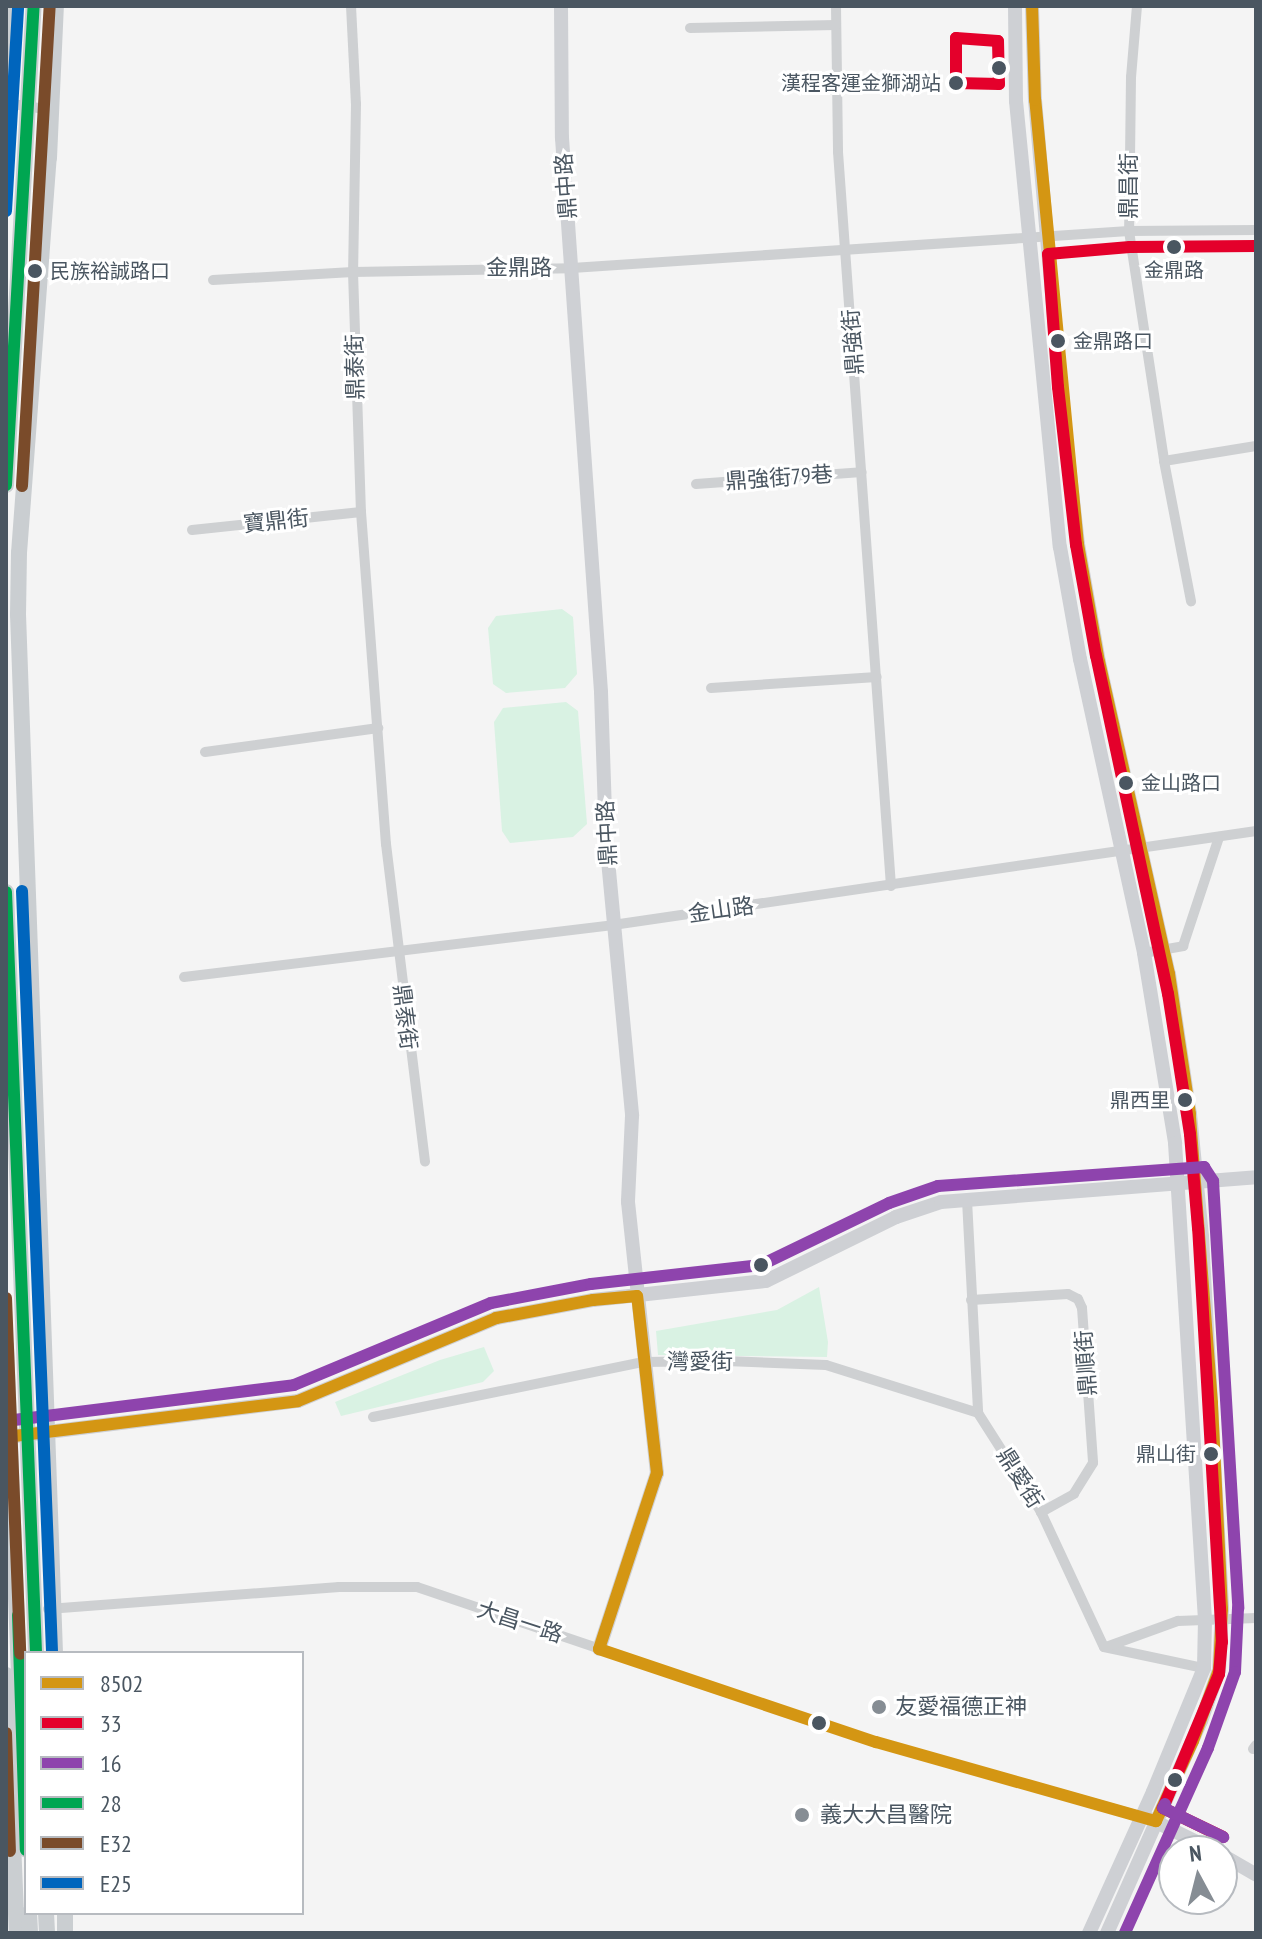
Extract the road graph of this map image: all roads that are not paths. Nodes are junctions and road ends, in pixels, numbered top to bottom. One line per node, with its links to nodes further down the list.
1 (14, 6): 12 (main road)
2 (34, 6): 13 (main road)
3 (56, 6): 14 (main road)
4 (351, 6): 22 (street, 鼎泰街)
5 (561, 6): 21 (street, 鼎中路)
6 (836, 6): 10 (street, 鼎強街)
7 (1015, 6): 19 (street)
8 (1032, 6): 18 (street)
9 (1137, 6): 17 (street, 鼎昌街)
10 (836, 25): 11 (street); 20 (street, 鼎強街)
11 (690, 28)
12 (6, 103): 13 (street); 15 (main road)
13 (29, 106): 14 (street); 28 (main road)
14 (51, 110): 32 (main road)
15 (6, 128)
16 (1256, 230): 17 (street, 金鼎路)
17 (1129, 231): 18 (street, 金鼎路); 25 (street, 鼎昌街)
18 (1049, 238): 19 (street, 金鼎路); 39 (street)
19 (1031, 239): 20 (street, 金鼎路); 40 (street)
20 (847, 252): 21 (street, 金鼎路); 26 (street, 鼎強街)
21 (572, 268): 22 (street, 金鼎路); 43 (street, 鼎中路)
22 (353, 272): 23 (street, 金鼎路); 29 (street, 鼎泰街)
23 (213, 280)
24 (1256, 446): 25 (street)
25 (1164, 461): 31 (street, 鼎昌街)
26 (862, 472): 27 (street, 鼎強街79巷); 33 (street, 鼎強街)
27 (696, 484)
28 (6, 485)
29 (361, 512): 30 (street, 寶鼎街); 35 (street, 鼎泰街)
30 (192, 530)
31 (1191, 601)
32 (12, 634): 53 (main road)
33 (877, 677): 34 (street); 41 (street, 鼎強街)
34 (711, 688)
35 (378, 728): 36 (street); 45 (street, 鼎泰街)
36 (205, 752)
37 (1256, 831): 38 (street, 金山路)
38 (1219, 837): 39 (street, 金山路); 44 (street)
39 (1141, 849): 40 (street, 金山路); 44 (street)
40 (1121, 852): 41 (street, 金山路); 46 (street)
41 (891, 886): 43 (street, 金山路)
42 (6, 892): 54 (main road)
43 (613, 925): 45 (street, 金山路); 55 (street, 鼎中路)
44 (1164, 949): 46 (street); 50 (street)
45 (397, 951): 47 (street, 金山路); 48 (street, 鼎泰街)
46 (1144, 953): 51 (street)
47 (184, 977)
48 (425, 1162)
49 (1256, 1177): 50 (street)
50 (1197, 1182): 51 (street); 59 (street)
51 (1178, 1184): 52 (street); 60 (street)
52 (967, 1200): 55 (street); 56 (street, 鼎愛街)
53 (41, 1247): 54 (main road); 63 (main road)
54 (19, 1248): 64 (main road)
55 (637, 1296): 58 (street, 鼎中路); 63 (street)
56 (971, 1300): 61 (street, 鼎愛街); 65 (street, 鼎順街)
57 (6, 1346): 64 (main road)
58 (643, 1362): 61 (street, 灣愛街); 62 (street, 灣愛街); 72 (street, 鼎中路)
59 (1212, 1403): 60 (street); 70 (street)
60 (1192, 1405): 69 (street)
61 (978, 1413): 65 (street, 鼎愛街)
62 (373, 1417)
63 (48, 1433): 64 (street); 66 (main road)
64 (15, 1436): 67 (main road); 77 (main road)
65 (1041, 1512): 71 (street, 鼎愛街)
66 (54, 1608): 67 (street, 大昌一路); 72 (street, 大昌一路); 74 (main road)
67 (34, 1610): 73 (main road)
68 (1256, 1618): 70 (street)
69 (1205, 1620): 70 (street); 71 (street); 75 (street)
70 (1222, 1620): 78 (street)
71 (1104, 1647): 75 (street)
72 (599, 1649): 78 (street, 大昌一路)
73 (36, 1651)
74 (55, 1651)
75 (1204, 1668): 78 (street)
76 (6, 1675): 77 (main road)
77 (16, 1738): 79 (main road); 83 (main road)
78 (1149, 1819): 80 (street, 大昌一路); 84 (street); 85 (street)
79 (24, 1828)
80 (1182, 1835)
81 (1238, 1864): 82 (street)
82 (1256, 1875)
83 (17, 1933)
84 (1089, 1933)
85 (1107, 1933)

